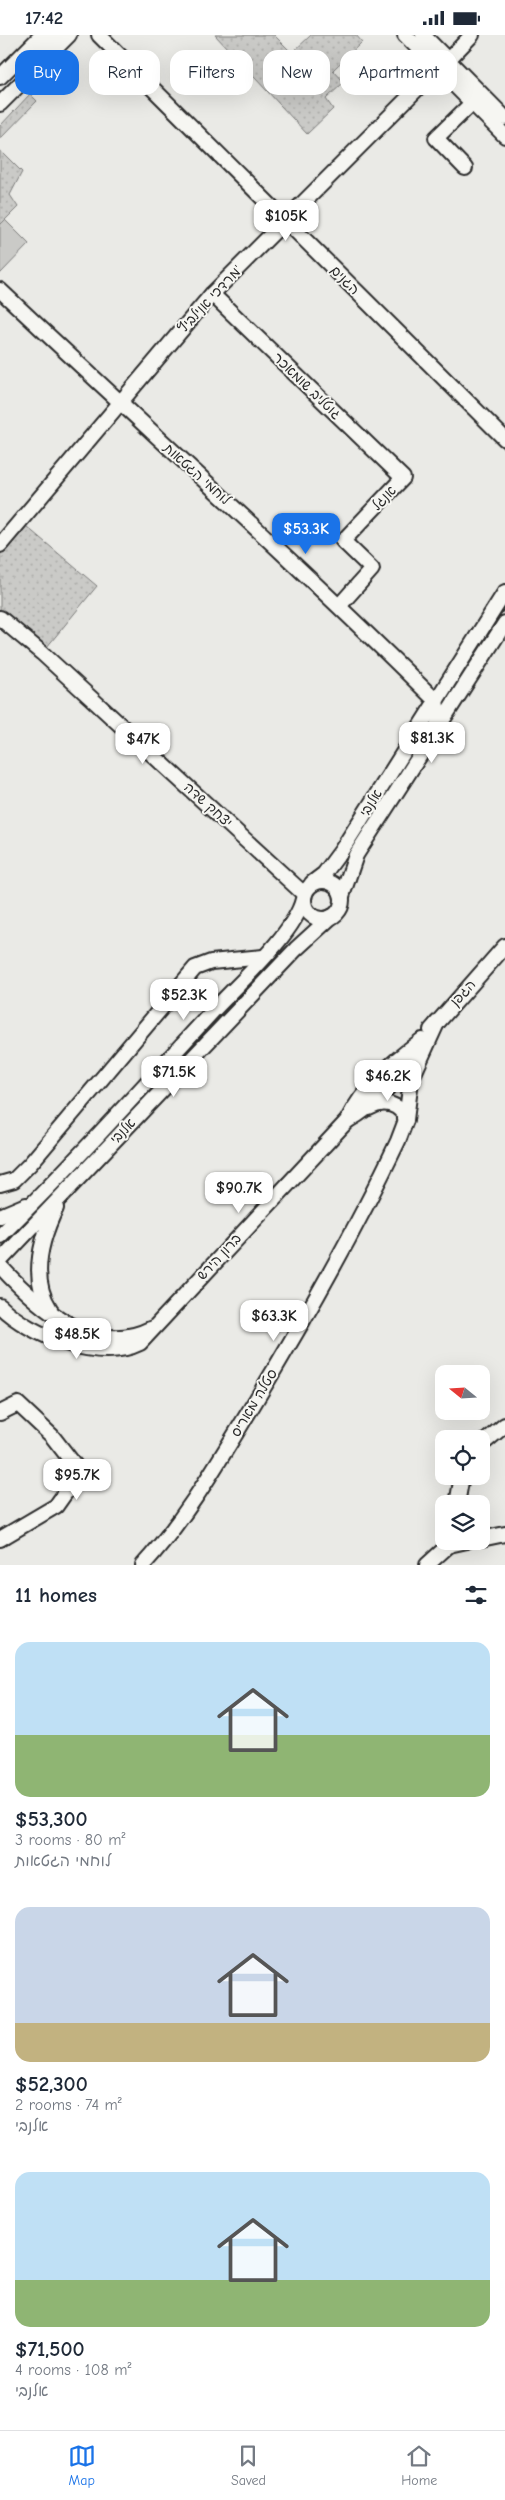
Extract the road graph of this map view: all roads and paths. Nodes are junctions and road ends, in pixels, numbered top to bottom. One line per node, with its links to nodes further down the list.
1 (31, 35): 12 (street)
2 (42, 35): 14 (street)
3 (54, 35): 16 (street)
4 (69, 35): 19 (street)
5 (99, 35): 23 (street, הגנים)
6 (405, 35): 9 (street)
7 (423, 35): 10 (street)
8 (472, 35): 11 (street, מרדכי אנילביץ')
9 (425, 50)
10 (433, 50)
11 (457, 50)
12 (0, 65)
13 (457, 76): 20 (street)
14 (0, 77)
15 (457, 83): 18 (street)
16 (0, 91)
17 (412, 95): 23 (street, מרדכי אנילביץ')
18 (472, 103): 21 (street); 22 (street)
19 (0, 104)
20 (505, 117)
21 (505, 136)
22 (465, 168)
23 (287, 221): 25 (street, מרדכי אנילביץ'); 27 (street, הגנים)
24 (0, 290): 26 (street, לוחמי הגטאות)
25 (212, 294): 26 (street, מרדכי אנילביץ'); 28 (street, גוטליב שומאכר)
26 (119, 403): 29 (street, מרדכי אנילביץ'); 31 (street, לוחמי הגטאות)
27 (505, 439)
28 (403, 478): 31 (street, אנגל)
29 (0, 545)
30 (505, 592): 34 (street, אלנבי)
31 (340, 605): 34 (street, לוחמי הגטאות)
32 (0, 618): 38 (street, יצחק שדה)
33 (505, 623): 35 (street, אלנבי)
34 (436, 701): 35 (street); 36 (street, אלנבי)
35 (436, 731): 37 (street, אלנבי)
36 (312, 883): 37 (street); 38 (street, אלנבי)
37 (342, 896): 39 (street, אלנבי)
38 (304, 897): 39 (street); 41 (street, אלנבי)
39 (331, 917): 51 (street, אלנבי)
40 (505, 947): 42 (street, הגפן)
41 (263, 957): 49 (street); 50 (street, אלנבי)
42 (437, 1023): 43 (street, הגפן); 47 (street, סטלה מאריס)
43 (422, 1040): 44 (street, הגפן); 45 (street, הגפן)
44 (382, 1072): 45 (street); 48 (street, ברון הירש)
45 (392, 1083): 46 (street, ברון הירש); 47 (street)
46 (368, 1108): 47 (street); 48 (street, ברון הירש)
47 (407, 1115): 68 (street, סטלה מאריס)
48 (346, 1121): 60 (street, ברון הירש)
49 (0, 1184)
50 (43, 1193): 52 (street); 53 (street, אלנבי)
51 (62, 1195): 54 (street, אלנבי); 57 (street)
52 (0, 1216)
53 (0, 1236)
54 (0, 1261)
55 (0, 1266): 57 (street, ברון הירש)
56 (0, 1306): 59 (street, ברון הירש)
57 (55, 1315): 60 (street, ברון הירש)
58 (0, 1319): 59 (street)
59 (20, 1323): 60 (street, ברון הירש)
60 (153, 1327)
61 (0, 1413): 66 (street)
62 (505, 1425): 63 (street)
63 (490, 1438)
64 (505, 1534): 65 (street)
65 (490, 1537)
66 (0, 1539)
67 (442, 1550): 69 (street)
68 (143, 1565)
69 (427, 1565)

